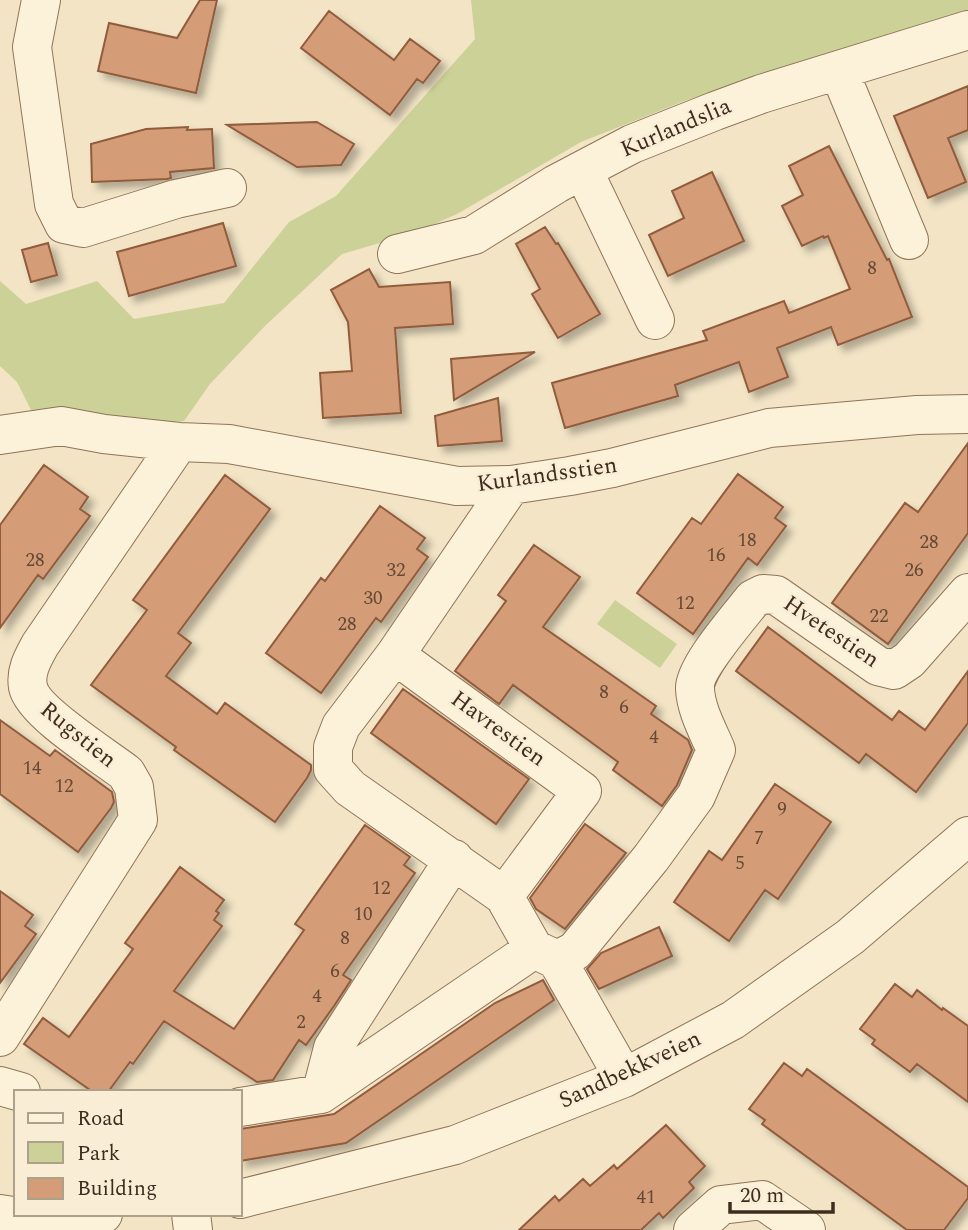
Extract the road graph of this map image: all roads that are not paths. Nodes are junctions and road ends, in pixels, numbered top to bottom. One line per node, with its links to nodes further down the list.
1 (41, 0): 5 (street)
2 (968, 30): 3 (street, Kurlandslia)
3 (839, 71): 4 (street, Kurlandslia); 6 (street)
4 (583, 170): 7 (street, Kurlandslia); 8 (street)
5 (227, 188)
6 (909, 240)
7 (397, 254)
8 (655, 320)
9 (968, 414): 12 (street, Kurlandsstien)
10 (0, 435): 11 (street, Kurlandsstien)
11 (179, 442): 12 (street, Kurlandsstien); 15 (street, Rugstien)
12 (510, 485): 14 (street)
13 (968, 593): 19 (street, Hvetestien)
14 (395, 655): 17 (street); 18 (street, Havrestien)
15 (14, 684): 20 (street, Rugstien)
16 (968, 836): 21 (street, Sandbekkveien)
17 (444, 853): 18 (street); 22 (street)
18 (504, 896): 19 (street)
19 (546, 954): 21 (street); 22 (street)
20 (2, 1034)
21 (624, 1078): 24 (street, Sandbekkveien)
22 (321, 1094): 23 (street)
23 (242, 1107)
24 (242, 1198)
25 (0, 1214): 26 (street)
26 (47, 1216)
27 (692, 1230): 28 (street)
28 (806, 1230)

